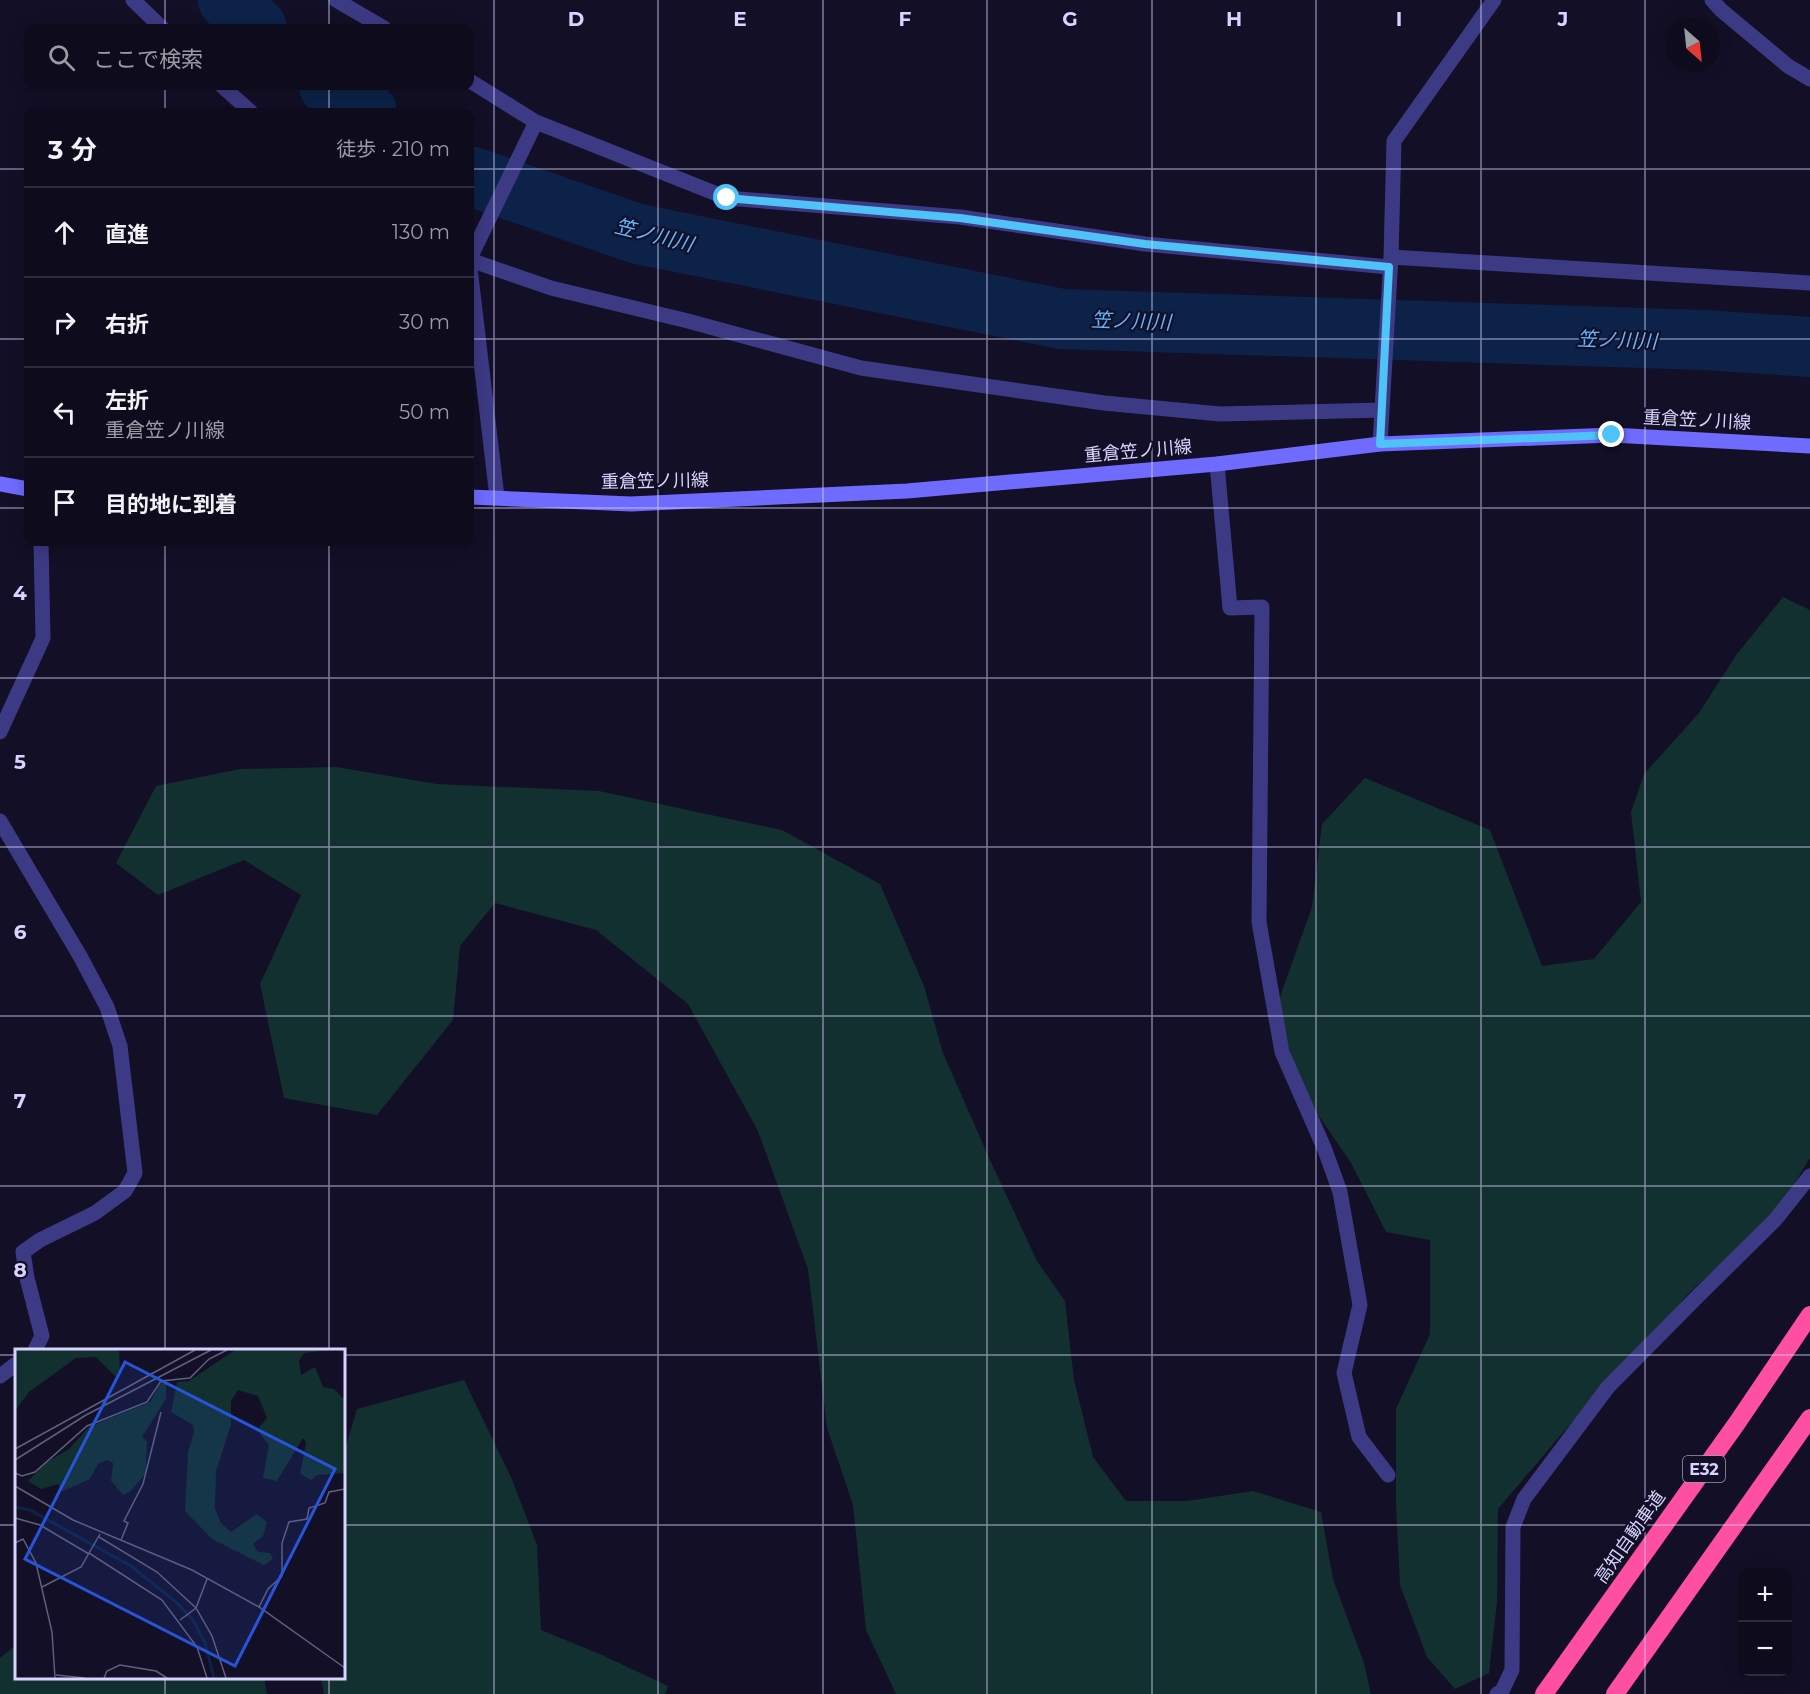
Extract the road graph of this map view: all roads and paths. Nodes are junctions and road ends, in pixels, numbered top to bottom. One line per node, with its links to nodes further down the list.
1 (133, 0): 5 (street)
2 (336, 0): 6 (street)
3 (1494, 0): 14 (street)
4 (1712, 0): 7 (street)
5 (158, 24)
6 (377, 24)
7 (1810, 80)
8 (474, 84): 11 (street)
9 (226, 90): 10 (street)
10 (247, 108)
11 (534, 127): 12 (street); 14 (street)
12 (474, 251)
13 (474, 256): 17 (street)
14 (1390, 262): 15 (street); 17 (street)
15 (1810, 283)
16 (474, 301): 24 (street)
17 (1382, 410): 18 (street)
18 (1380, 444): 19 (main road, 重倉笠ノ川線); 20 (main road, 重倉笠ノ川線)
19 (1810, 446)
20 (1217, 464): 24 (main road, 重倉笠ノ川線); 34 (street)
21 (0, 484): 22 (main road)
22 (24, 488)
23 (474, 497): 24 (main road, 重倉笠ノ川線)
24 (498, 497)
25 (41, 546): 26 (street)
26 (0, 732)
27 (0, 821): 30 (street)
28 (1810, 1176): 35 (street)
29 (1810, 1315): 36 (highway, 高知自動車道 / E32)
30 (36, 1349)
31 (15, 1365): 32 (street)
32 (0, 1376)
33 (1810, 1418): 37 (highway)
34 (1388, 1475)
35 (1497, 1694)
36 (1544, 1694)
37 (1615, 1694)

